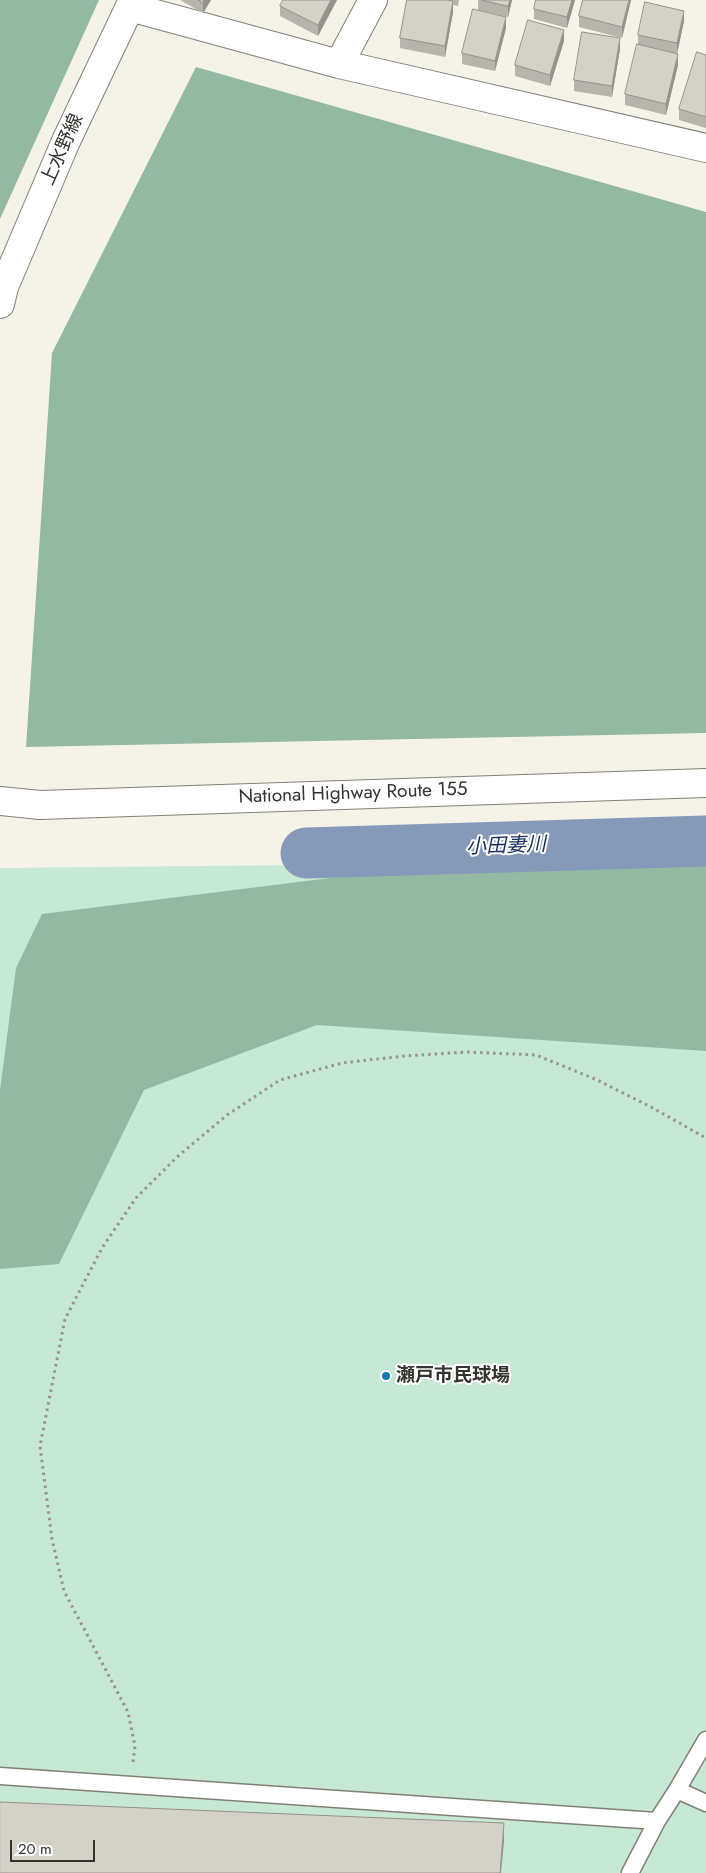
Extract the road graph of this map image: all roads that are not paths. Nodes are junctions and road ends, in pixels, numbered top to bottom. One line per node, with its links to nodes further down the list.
1 (373, 0): 3 (main road)
2 (131, 4): 3 (main road); 5 (main road, 上水野線)
3 (339, 64): 4 (main road)
4 (706, 148)
5 (0, 304)
6 (706, 783): 7 (main road, National Highway Route 155)
7 (0, 801)
8 (706, 1740): 10 (lane)
9 (0, 1776): 12 (lane)
10 (677, 1790): 11 (lane); 12 (lane)
11 (706, 1803)
12 (657, 1821): 13 (lane)
13 (630, 1873)

